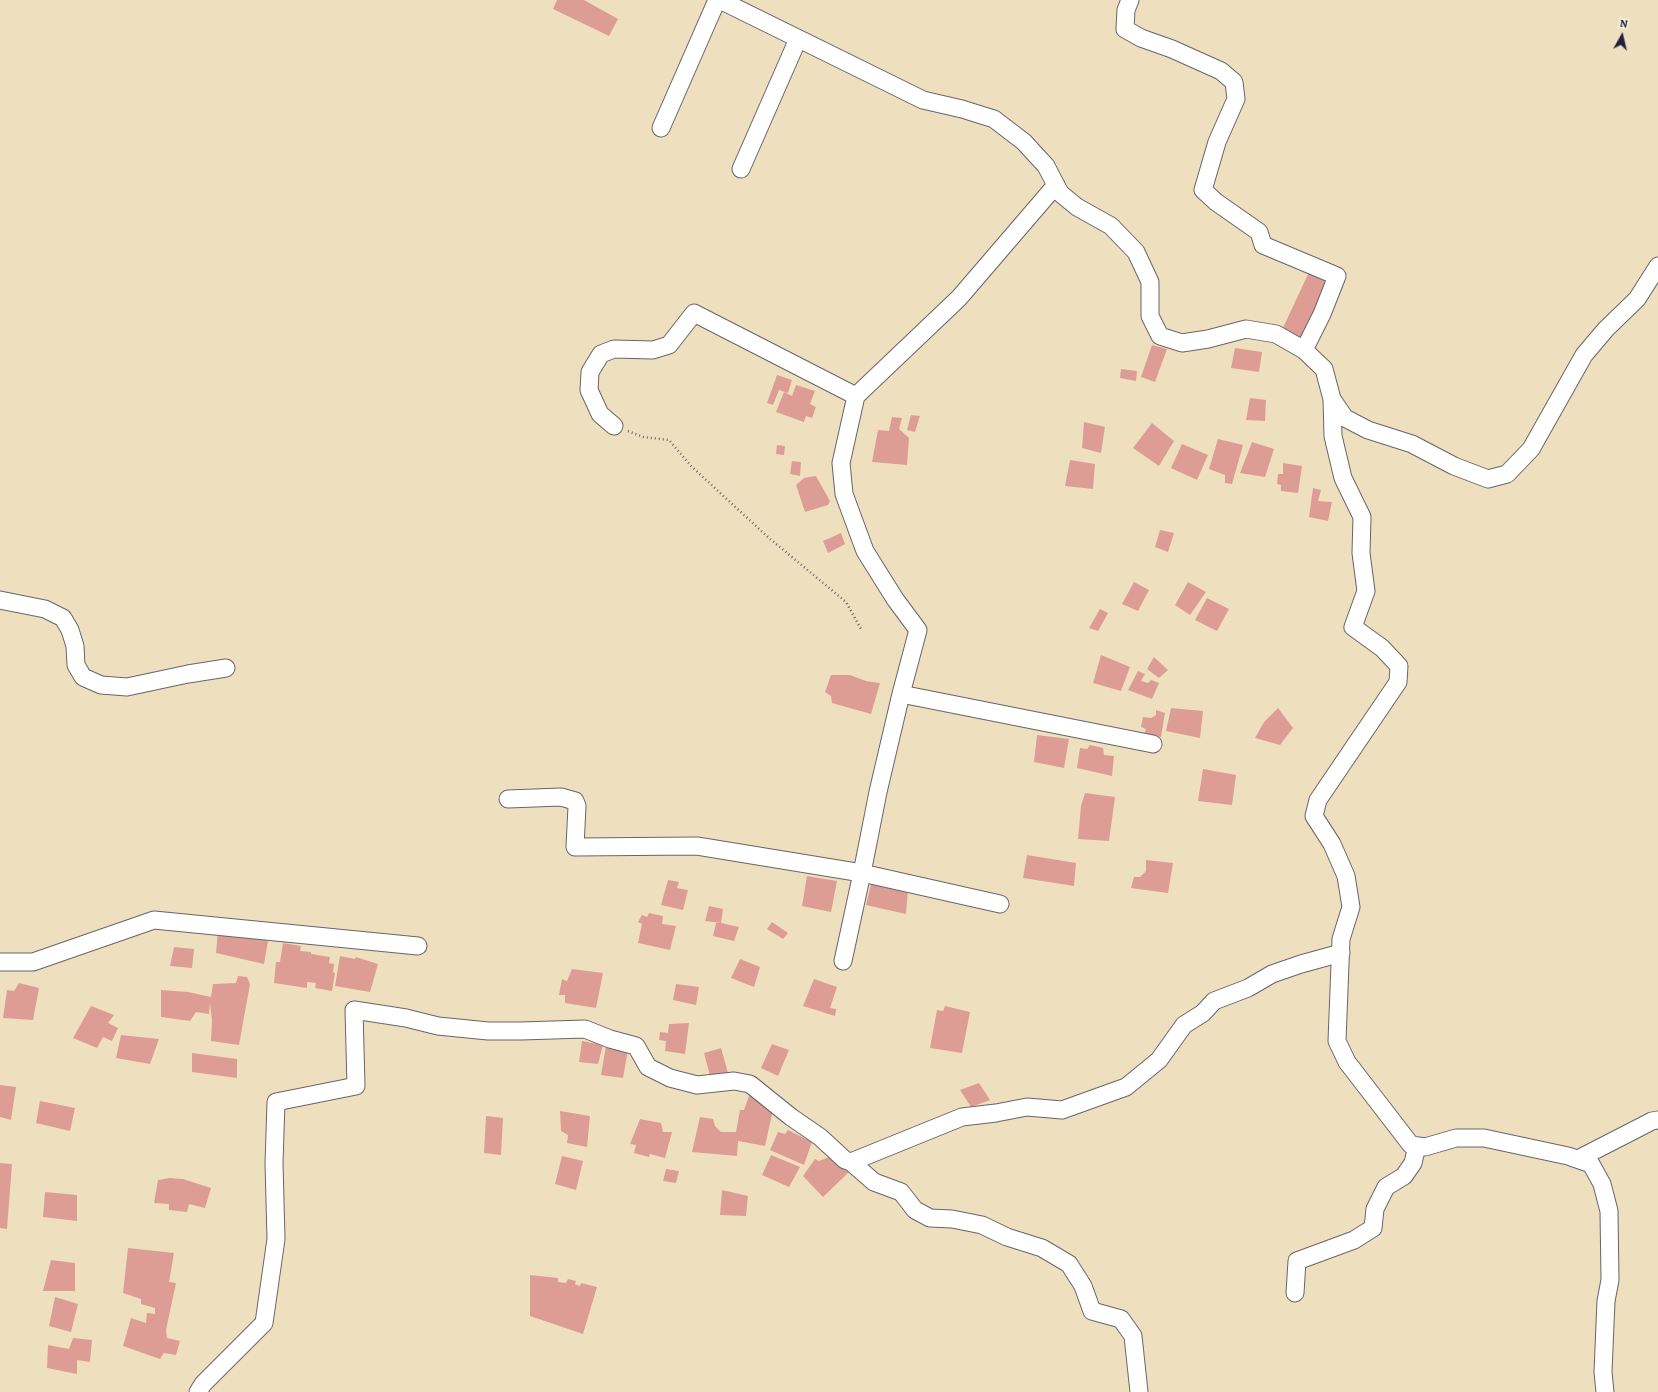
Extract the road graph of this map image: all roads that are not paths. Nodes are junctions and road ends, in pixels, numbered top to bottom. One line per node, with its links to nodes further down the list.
1 (719, 0): 3 (street); 4 (street)
2 (1130, 0): 8 (street)
3 (798, 39): 5 (street); 6 (street)
4 (661, 128)
5 (742, 169)
6 (1056, 185): 8 (street); 9 (street)
7 (1658, 266): 10 (street)
8 (1304, 350): 10 (street)
9 (856, 396): 11 (street); 14 (street)
10 (1332, 399): 20 (street)
11 (614, 426)
12 (0, 600): 13 (street)
13 (226, 668)
14 (901, 694): 15 (street); 17 (street)
15 (1154, 744)
16 (508, 799): 17 (street)
17 (862, 873): 18 (street); 21 (street)
18 (1000, 904)
19 (418, 946): 22 (street)
20 (1341, 953): 24 (street); 26 (street)
21 (843, 960)
22 (0, 962)
23 (1658, 1120): 25 (street)
24 (1417, 1146): 25 (street); 27 (street)
25 (1578, 1159): 30 (street)
26 (852, 1162): 28 (street); 29 (street)
27 (1295, 1293)
28 (198, 1392)
29 (1139, 1392)
30 (1605, 1392)

